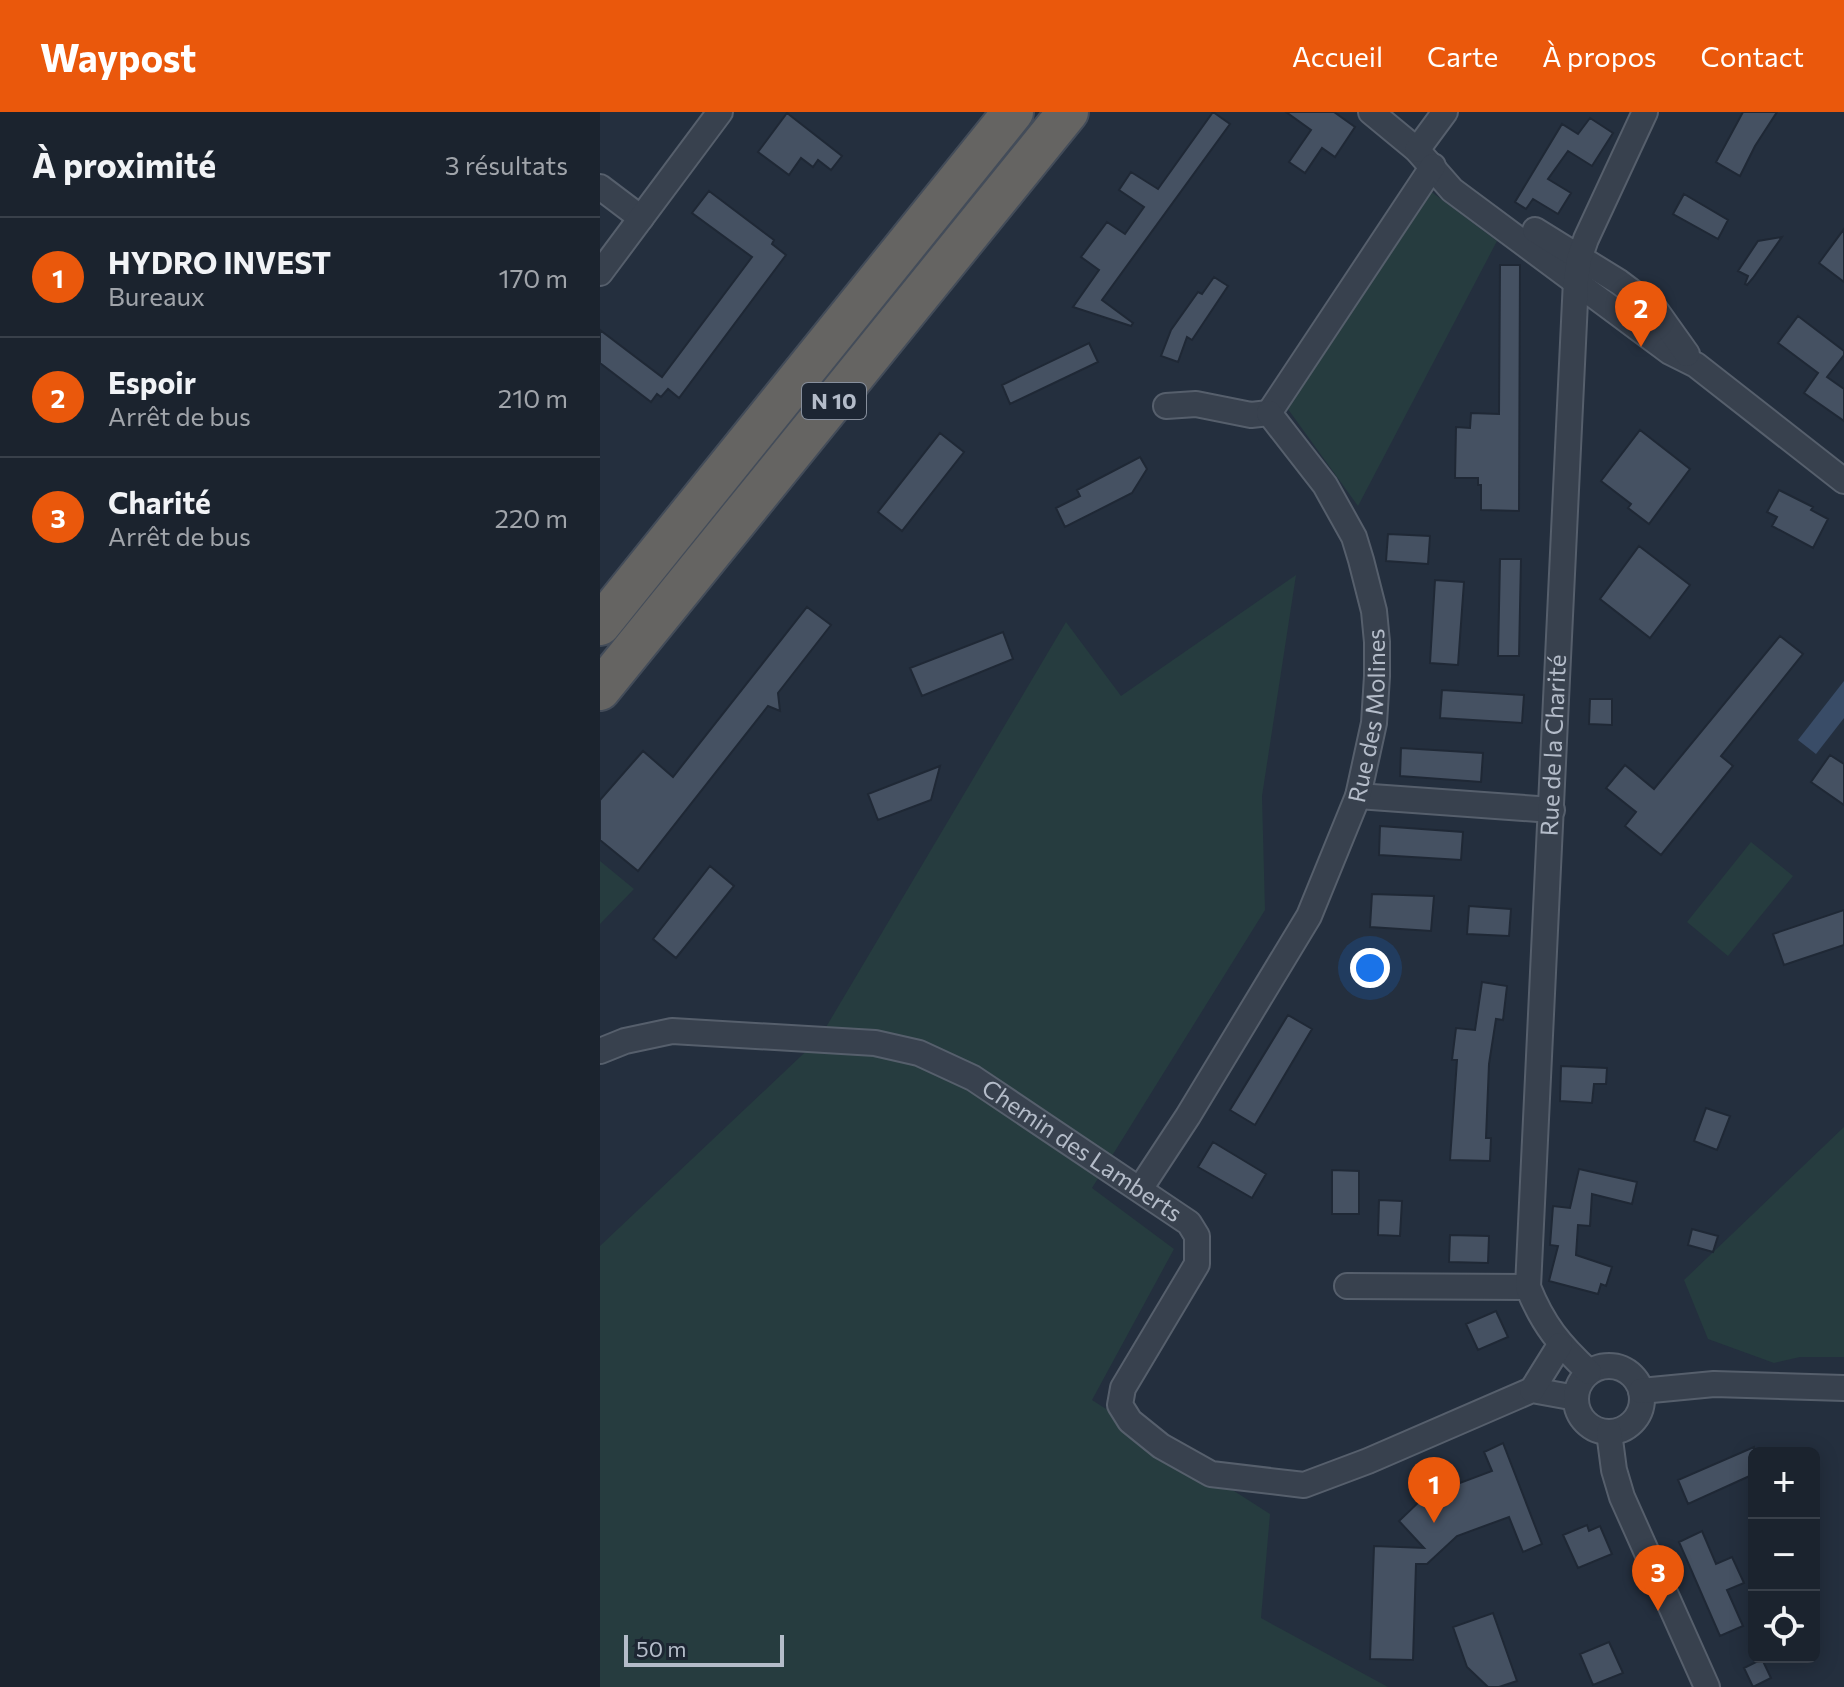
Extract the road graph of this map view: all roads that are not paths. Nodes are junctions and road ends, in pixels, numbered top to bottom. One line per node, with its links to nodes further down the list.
1 (720, 112): 9 (street)
2 (1013, 112): 15 (highway, N 10)
3 (1068, 112): 16 (highway, N 10)
4 (1371, 112): 7 (street)
5 (1445, 112): 7 (street)
6 (1645, 112): 10 (street, Rue de la Charité)
7 (1425, 158): 10 (street); 13 (street)
8 (600, 187): 9 (street)
9 (641, 218): 11 (street)
10 (1578, 270): 14 (street); 18 (street, Rue de la Charité)
11 (600, 273)
12 (1166, 406): 13 (street)
13 (1269, 413): 17 (street, Rue des Molines)
14 (1844, 481)
15 (600, 625)
16 (600, 690)
17 (1358, 796): 18 (street); 20 (street, Rue des Molines)
18 (1552, 810): 22 (street, Rue de la Charité)
19 (600, 1051): 20 (street, Chemin des Lamberts)
20 (1140, 1189): 26 (street, Chemin des Lamberts)
21 (1347, 1286): 22 (street)
22 (1528, 1287): 23 (street, Rue de la Charité)
23 (1560, 1345): 24 (street, Rue de la Charité); 26 (street)
24 (1589, 1372): 27 (street); 28 (street)
25 (1844, 1388): 27 (street)
26 (1532, 1390): 28 (street)
27 (1641, 1391): 29 (street)
28 (1576, 1398): 29 (street)
29 (1609, 1432): 30 (street)
30 (1707, 1687)

